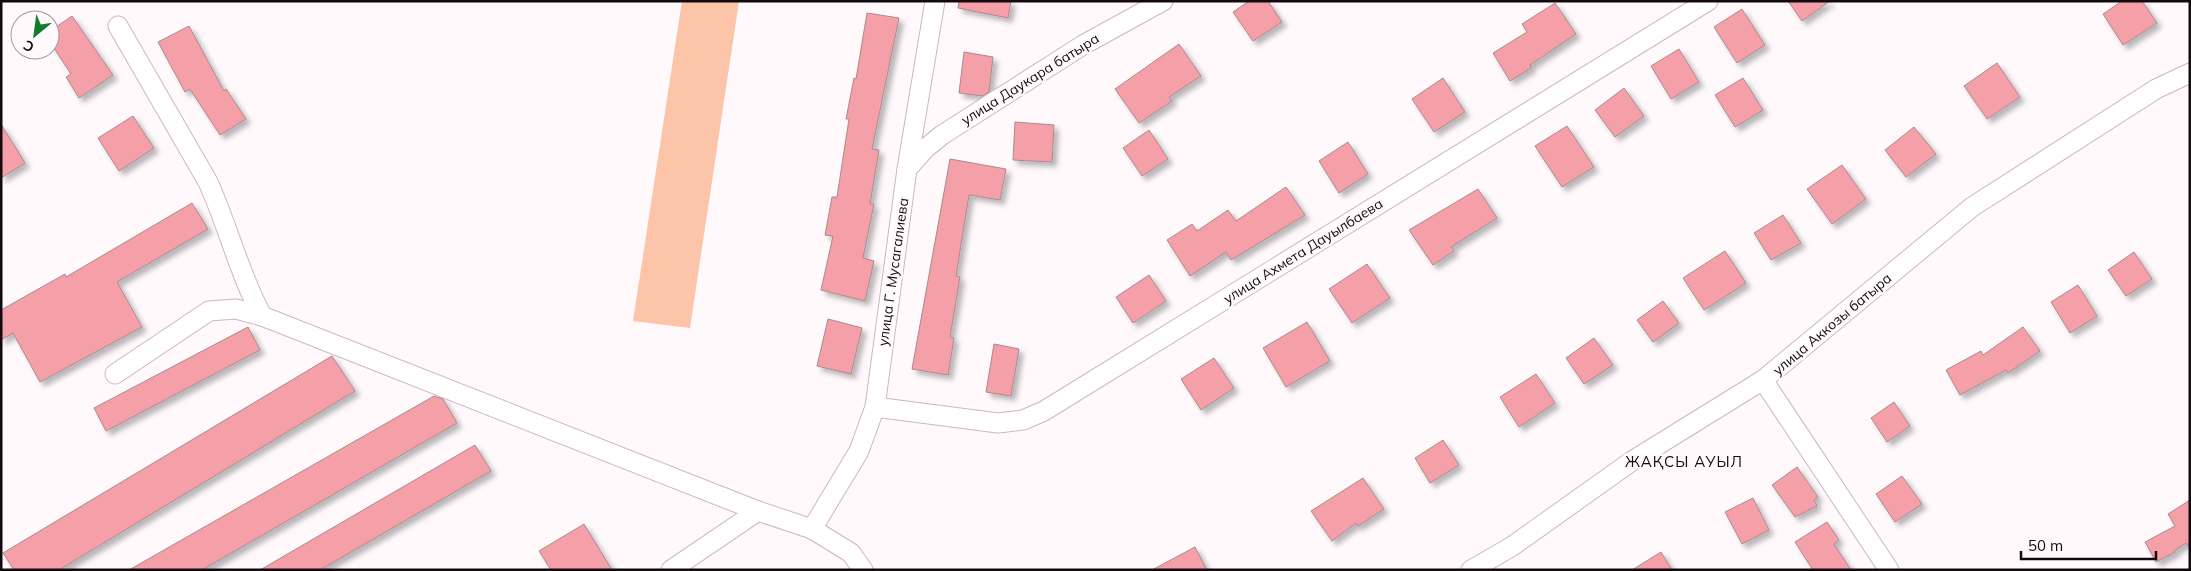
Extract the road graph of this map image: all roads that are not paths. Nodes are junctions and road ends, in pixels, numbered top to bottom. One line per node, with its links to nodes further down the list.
1 (935, 1): 6 (street, улица Г. Мусагалиева)
2 (1163, 1): 6 (street, улица Даукара батыра)
3 (1708, 1): 10 (street, улица Ахмета Дауылбаева)
4 (118, 26): 7 (street)
5 (2190, 73): 9 (street, улица Аккозы батыра)
6 (907, 170): 10 (street, улица Г. Мусагалиева)
7 (262, 316): 8 (street); 11 (street)
8 (115, 374)
9 (1764, 380): 15 (street, улица Аккозы батыра); 16 (street)
10 (875, 407): 12 (street, улица Г. Мусагалиева)
11 (758, 511): 12 (street); 13 (street)
12 (812, 529): 14 (street)
13 (671, 570)
14 (863, 570)
15 (1471, 570)
16 (1889, 570)

